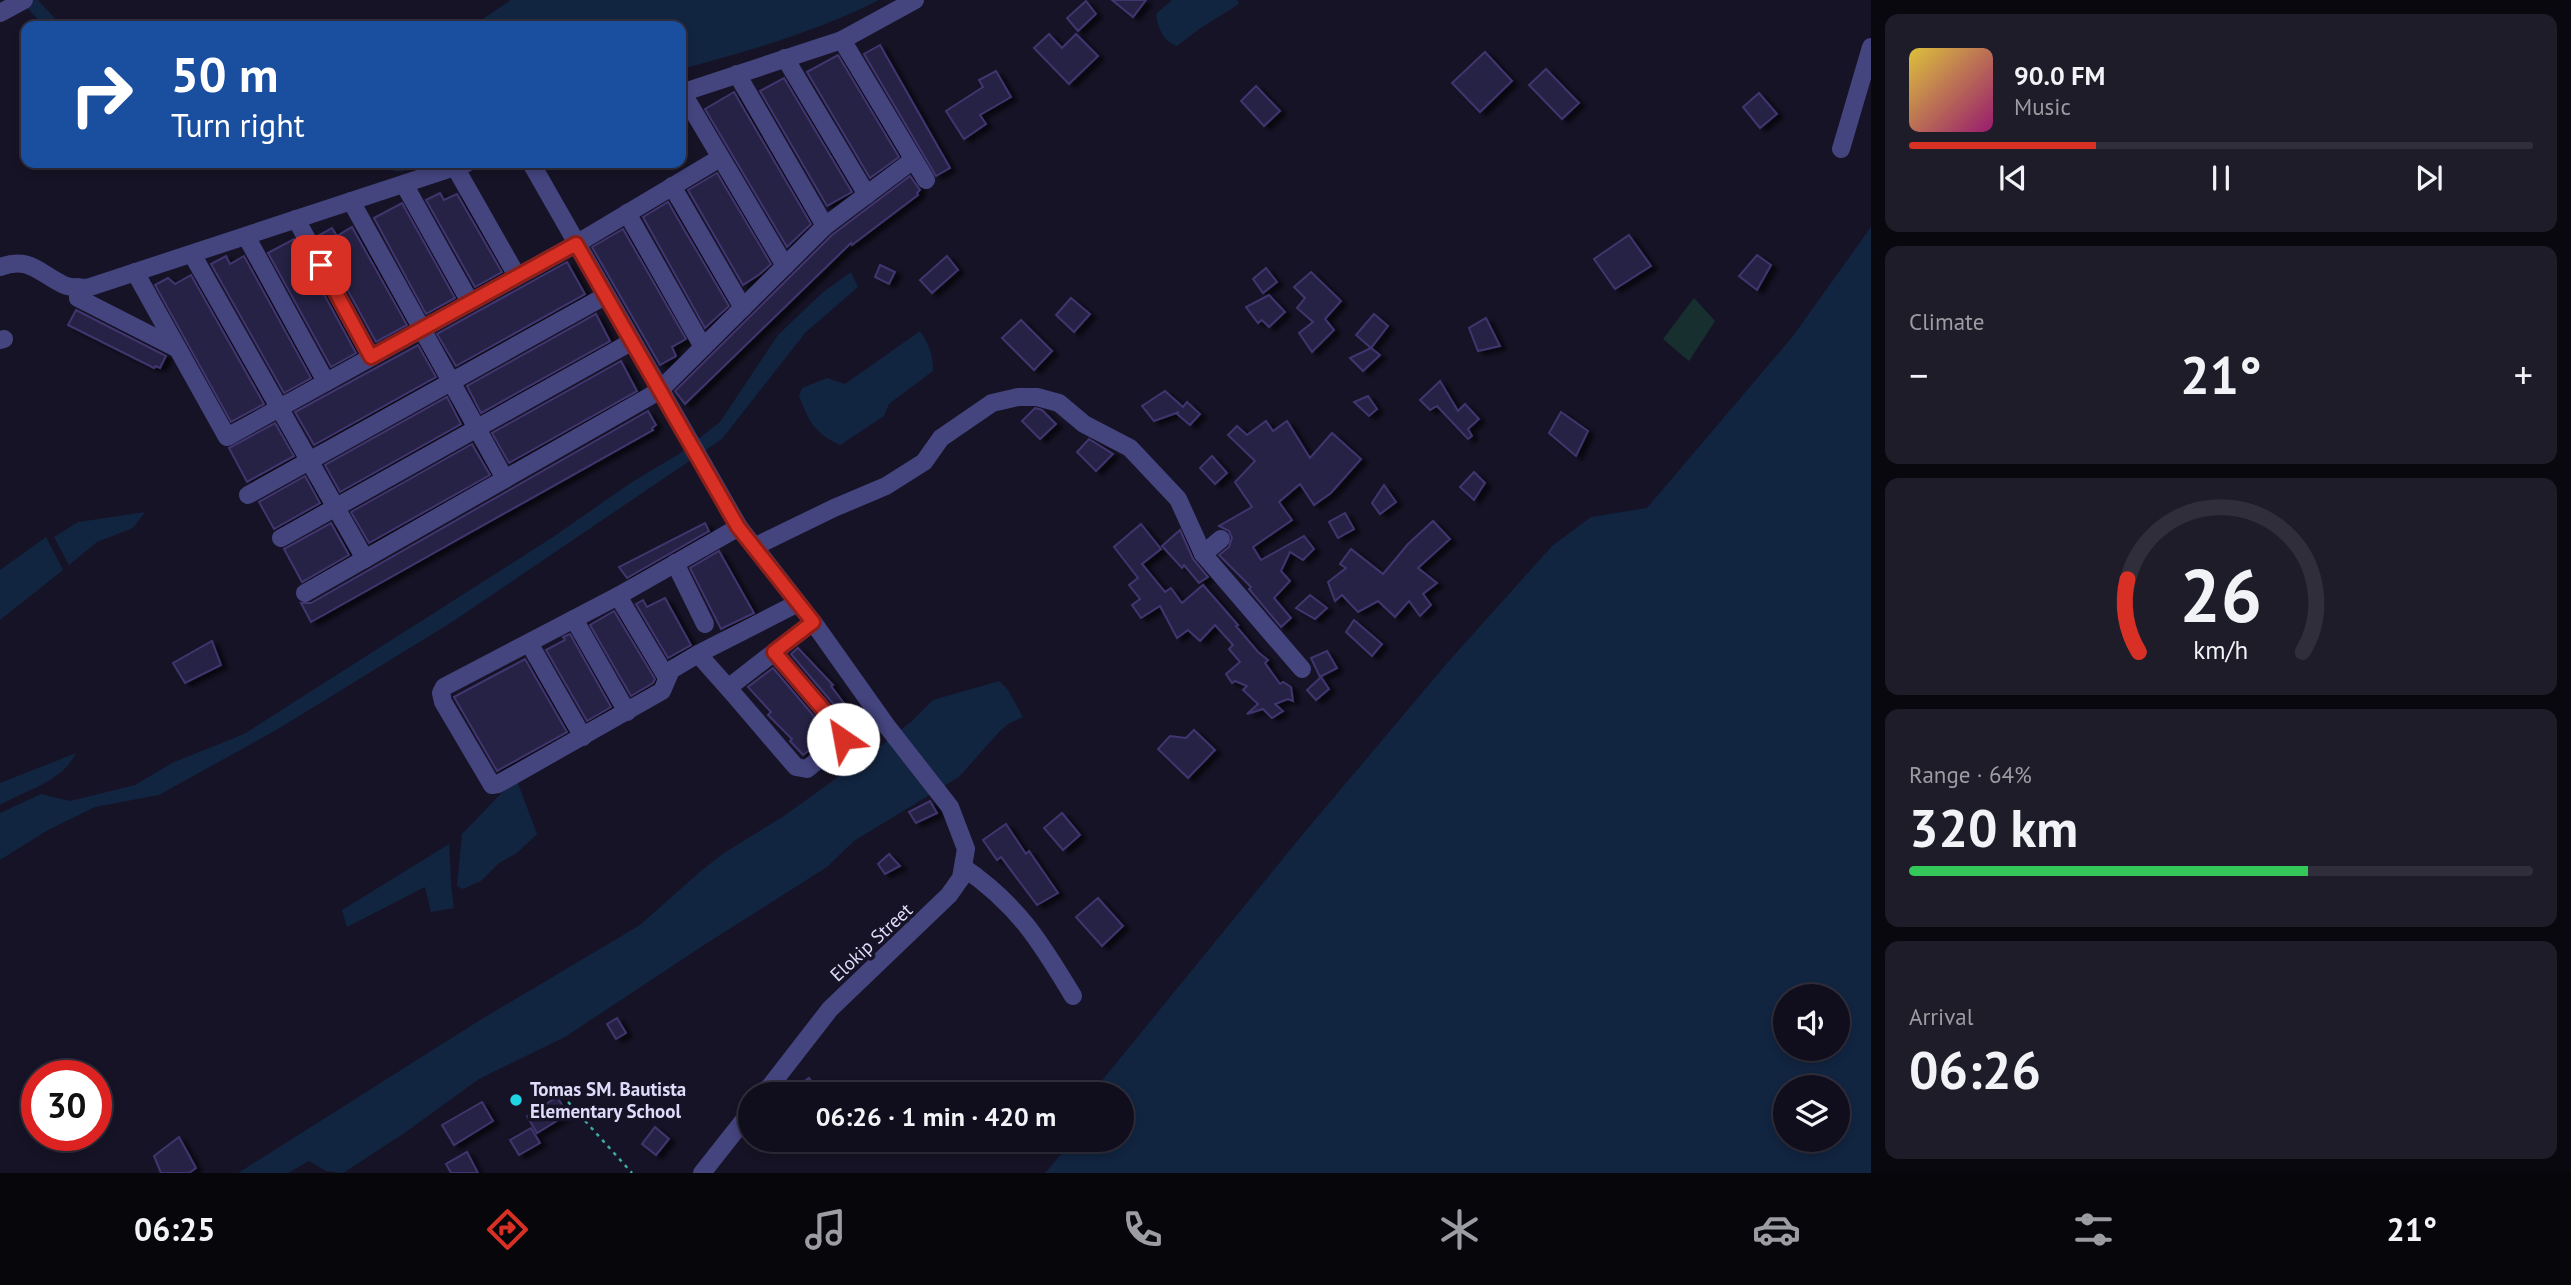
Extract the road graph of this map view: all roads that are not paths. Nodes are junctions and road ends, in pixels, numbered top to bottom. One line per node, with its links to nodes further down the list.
1 (24, 0): 3 (street)
2 (915, 0): 4 (street)
3 (0, 13)
4 (842, 40): 6 (street); 12 (street)
5 (1871, 47): 10 (street)
6 (785, 58): 7 (street); 19 (street)
7 (737, 74): 8 (street); 23 (street)
8 (686, 91)
9 (686, 101): 11 (street)
10 (1841, 149)
11 (720, 158): 18 (street); 27 (street)
12 (914, 160): 16 (street); 19 (street)
13 (452, 168): 17 (street)
14 (463, 168): 30 (street)
15 (534, 168): 25 (street)
16 (926, 180)
17 (404, 184): 20 (street); 33 (street)
18 (672, 186): 21 (street); 34 (street)
19 (867, 195): 23 (street)
20 (351, 201): 22 (street); 35 (street)
21 (627, 213): 25 (street); 37 (street)
22 (296, 219): 24 (street); 39 (street)
23 (825, 226): 27 (street)
24 (246, 236): 26 (street); 40 (street)
25 (576, 244): 30 (street); 32 (street)
26 (192, 254): 29 (street); 43 (street)
27 (785, 266): 34 (street)
28 (0, 267): 31 (street)
29 (135, 272): 31 (street); 38 (street)
30 (517, 276): 33 (street)
31 (78, 287): 38 (street)
32 (605, 296): 36 (street); 41 (street)
33 (471, 302): 35 (street)
34 (743, 307): 37 (street)
35 (422, 329): 39 (street); 41 (street)
36 (631, 342): 42 (street); 44 (street)
37 (703, 347): 42 (street)
38 (178, 349): 43 (street)
39 (371, 357): 40 (street)
40 (327, 382): 43 (street)
41 (451, 382): 44 (street); 45 (street)
42 (659, 391): 46 (street); 49 (street)
43 (279, 408): 45 (street)
44 (477, 429): 46 (street); 48 (street)
45 (309, 461): 47 (street); 48 (street)
46 (505, 479): 54 (street)
47 (248, 495)
48 (335, 508): 50 (street); 54 (street)
49 (738, 527): 52 (street); 55 (street)
50 (281, 538)
51 (1221, 539): 53 (street)
52 (754, 547): 53 (street); 58 (street)
53 (1203, 554): 65 (street)
54 (365, 559): 56 (street)
55 (675, 563): 57 (street); 61 (street)
56 (305, 593)
57 (618, 596): 59 (street); 66 (street)
58 (798, 603): 60 (street); 64 (street)
59 (575, 619): 62 (street); 68 (street)
60 (813, 622): 63 (street); 70 (street)
61 (705, 624)
62 (529, 643): 69 (street); 69 (street)
63 (774, 652): 67 (street); 67 (street)
64 (698, 654): 66 (street); 67 (street)
65 (1302, 669)
66 (667, 678): 68 (street)
67 (730, 690)
68 (627, 712): 69 (street)
69 (583, 737)
70 (963, 867): 71 (street); 72 (street, Elokip Street)
71 (1073, 996)
72 (773, 1082)
73 (738, 1127): 74 (street)
74 (702, 1173)

